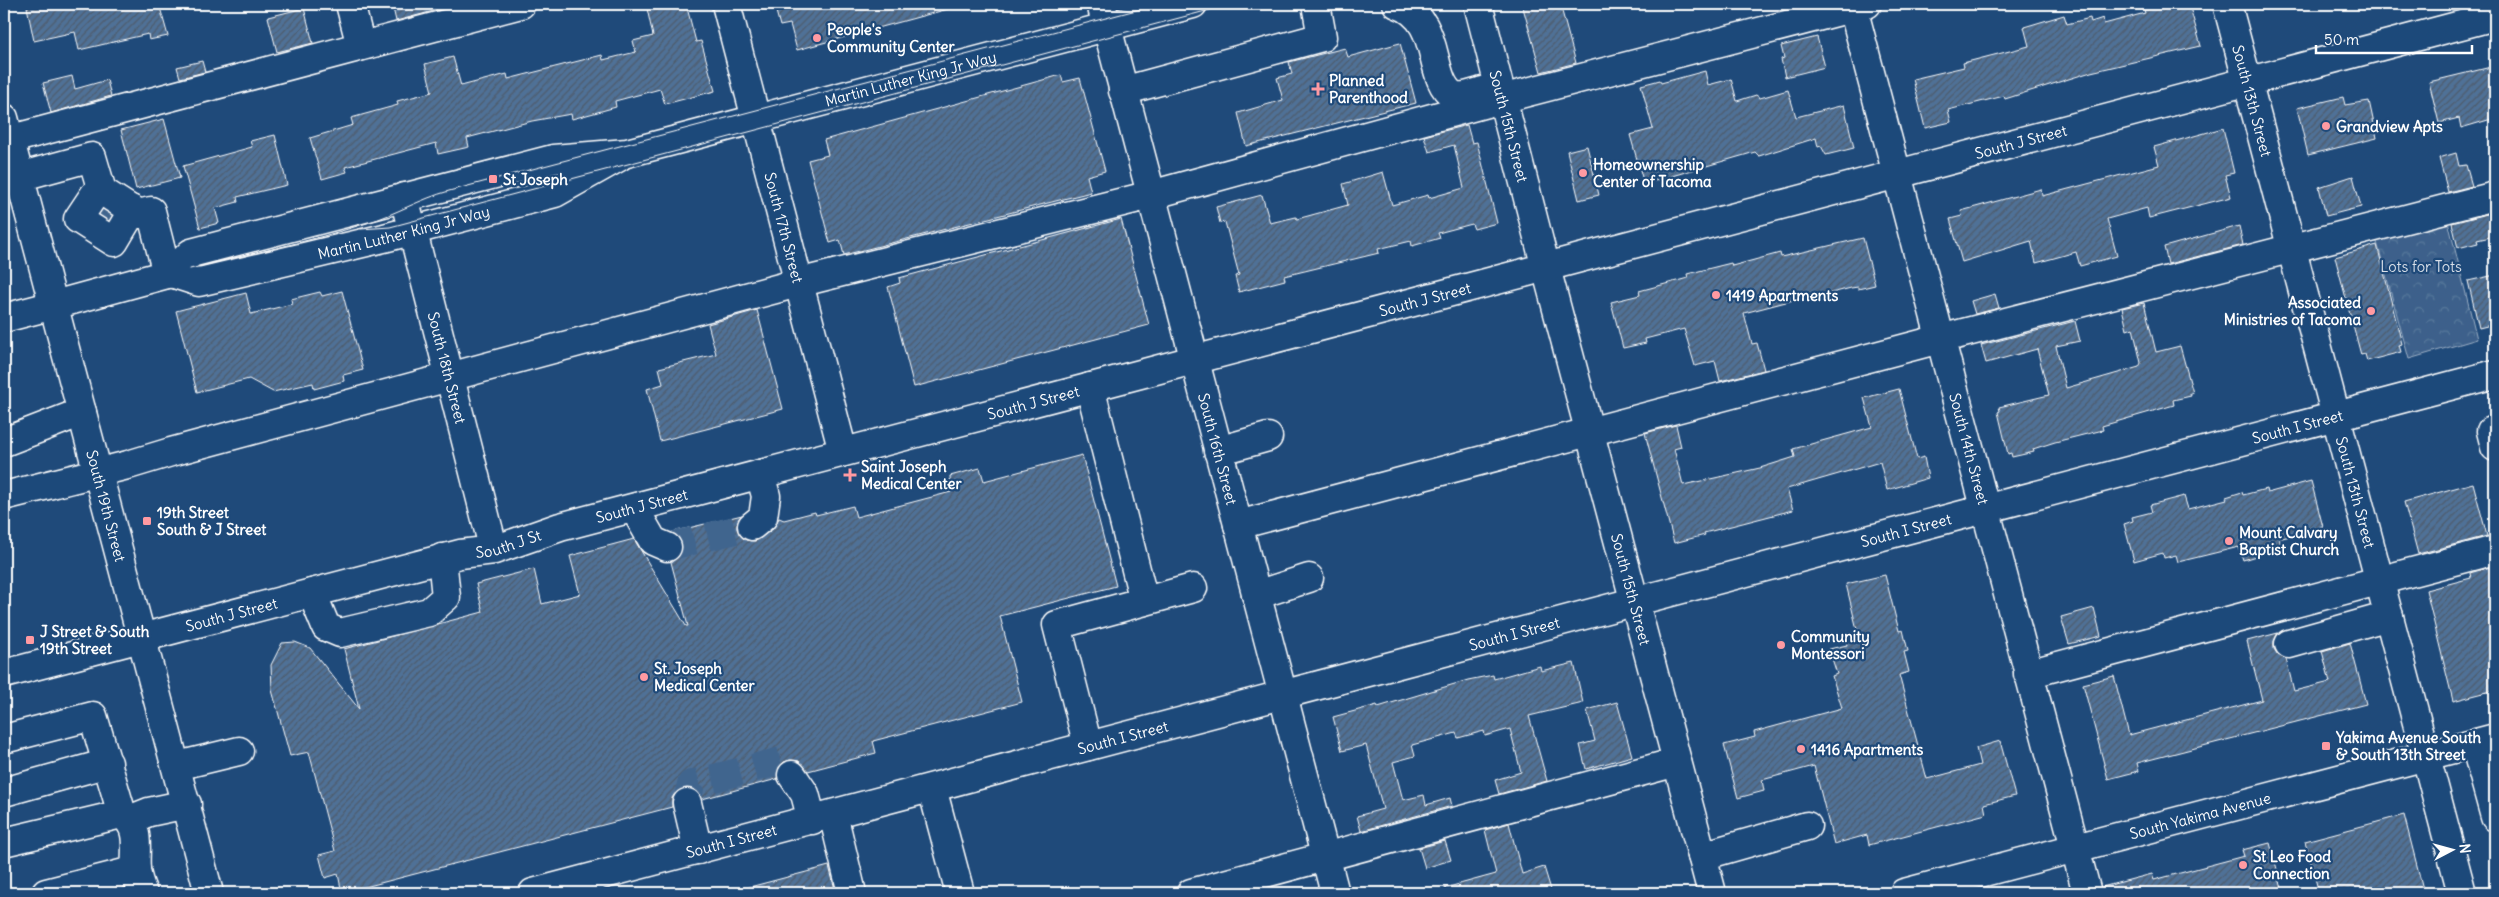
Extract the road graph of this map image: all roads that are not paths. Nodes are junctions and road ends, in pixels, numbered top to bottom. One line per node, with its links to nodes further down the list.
1 (350, 4): 12 (street)
2 (521, 4): 12 (street)
3 (726, 4): 16 (street, South 17th Street)
4 (1193, 4): 10 (street, Martin Luther King Jr Way)
5 (1316, 4): 14 (street)
6 (1398, 4): 15 (street)
7 (1478, 4): 15 (street, South 15th Street)
8 (2227, 4): 13 (street, South 13th Street)
9 (1857, 5): 15 (street); 19 (street, South 14th Street)
10 (1104, 15): 14 (street, South 16th Street); 16 (street, Martin Luther King Jr Way)
11 (2495, 16): 13 (street, South J Street)
12 (361, 46): 17 (street)
13 (2248, 82): 19 (street, South J Street); 25 (street, South 13th Street)
14 (1124, 91): 21 (street, South 16th Street)
15 (1500, 93): 21 (street); 26 (street, South 15th Street)
16 (756, 120): 18 (street, Martin Luther King Jr Way); 28 (street, South 17th Street)
17 (6, 133): 20 (street, South 19th Street)
18 (627, 153): 23 (street, Martin Luther King Jr Way); 24 (street, Martin Luther King Jr Way)
19 (1897, 174): 26 (street, South J Street); 31 (street, South 14th Street)
20 (12, 179): 27 (street); 29 (street, South 19th Street)
21 (1151, 195): 28 (street); 32 (street, South 16th Street)
22 (2495, 196): 25 (street)
23 (404, 198): 24 (street, South 18th Street); 27 (street, Martin Luther King Jr Way)
24 (412, 231): 27 (street, Martin Luther King Jr Way); 34 (street, South 18th Street)
25 (2292, 249): 31 (street); 37 (street, South 13th Street)
26 (1542, 268): 32 (street, South J Street); 38 (street, South 15th Street)
27 (169, 274): 29 (street)
28 (798, 283): 34 (street); 42 (street, South 17th Street)
29 (54, 305): 30 (street); 36 (street, South 19th Street)
30 (4, 318)
31 (1940, 339): 38 (street); 47 (street, South 14th Street)
32 (1194, 360): 35 (street, South J Street); 41 (street, South 16th Street)
33 (2495, 374): 37 (street, South I Street)
34 (450, 377): 43 (street); 51 (street, South 18th Street)
35 (1090, 387): 42 (street, South J Street); 60 (street)
36 (82, 412): 40 (street); 43 (street, South 19th Street)
37 (2336, 416): 47 (street, South I Street); 56 (street, South 13th Street)
38 (1590, 432): 48 (street); 61 (street, South 15th Street)
39 (1268, 437): 41 (street)
40 (4, 442)
41 (1218, 451): 48 (street, South 16th Street)
42 (843, 452): 44 (street, South J Street)
43 (97, 472): 45 (street); 63 (street, South 19th Street)
44 (760, 474): 46 (street, South J Street); 49 (street)
45 (4, 496)
46 (634, 508): 50 (street, South J Street); 52 (street)
47 (1985, 509): 61 (street, South I Street); 66 (street, South 14th Street)
48 (1238, 525): 59 (street, South 16th Street)
49 (752, 526)
50 (536, 534): 51 (street, South J St); 54 (street, South J St)
51 (491, 539): 54 (street, South J St)
52 (666, 547)
53 (2495, 550): 56 (street)
54 (451, 556): 58 (street, South J Street); 58 (street)
55 (1309, 578): 59 (street)
56 (2380, 581): 62 (street, South 13th Street); 66 (street)
57 (1193, 588): 60 (street)
58 (312, 592): 63 (street, South J Street)
59 (1256, 594): 67 (street, South 16th Street)
60 (1144, 601): 70 (street)
61 (1634, 602): 67 (street, South I Street); 73 (street, South 15th Street)
62 (2389, 616): 64 (street); 72 (street, South 13th Street)
63 (141, 638): 65 (street, South J Street); 75 (street, South 19th Street)
64 (2289, 644)
65 (4, 674)
66 (2028, 674): 86 (street, South 14th Street)
67 (1282, 695): 70 (street, South I Street); 89 (street, South 16th Street)
68 (4, 739): 74 (street)
69 (2485, 741): 72 (street, South Yakima Avenue); 83 (street)
70 (1088, 746): 77 (street, South I Street)
71 (239, 751): 75 (street)
72 (2426, 757): 86 (street, South Yakima Avenue); 101 (street, South 13th Street)
73 (1677, 762): 88 (street, South 15th Street); 89 (street)
74 (108, 763): 78 (street); 81 (street)
75 (177, 766): 80 (street, South 19th Street)
76 (792, 775): 82 (street)
77 (932, 788): 82 (street, South I Street); 95 (street)
78 (4, 792)
79 (687, 803): 87 (street)
80 (187, 804): 81 (street); 92 (street, South 19th Street)
81 (126, 817): 85 (street); 90 (street)
82 (822, 817): 87 (street, South I Street); 94 (street)
83 (2495, 817)
84 (1807, 826): 88 (street)
85 (4, 842)
86 (2074, 849): 99 (street, South Yakima Avenue); 100 (street, South 14th Street)
87 (698, 850): 93 (street, South I Street)
88 (1702, 856): 98 (street, South 15th Street)
89 (1325, 858): 96 (street); 97 (street, South 16th Street)
90 (139, 882): 91 (street)
91 (46, 893)
92 (209, 893)
93 (533, 893)
94 (852, 893)
95 (960, 893)
96 (1191, 893)
97 (1335, 893)
98 (1712, 893)
99 (1904, 893)
100 (2086, 893)
101 (2462, 893)

